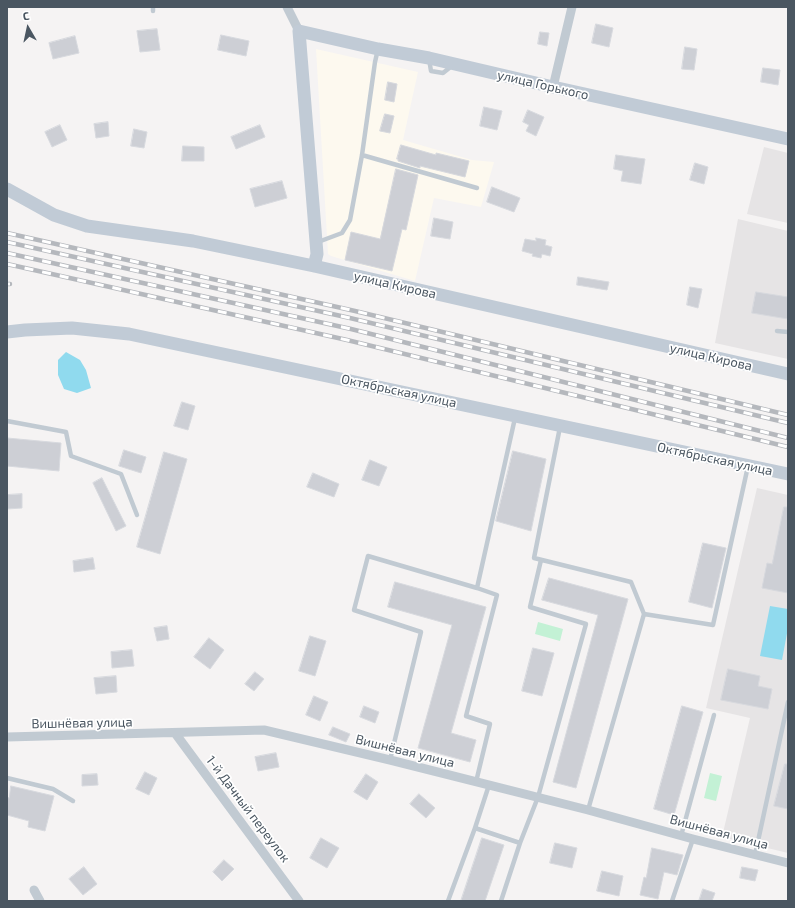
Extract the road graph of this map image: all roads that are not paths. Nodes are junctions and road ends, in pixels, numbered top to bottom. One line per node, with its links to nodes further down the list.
1 (287, 7): 3 (street)
2 (572, 7): 5 (street)
3 (299, 31): 4 (street, улица Горького); 10 (street)
4 (378, 49): 5 (street, улица Горького); 7 (lane)
5 (553, 87): 6 (street, улица Горького)
6 (788, 139)
7 (362, 156): 8 (lane); 10 (lane)
8 (477, 188)
9 (7, 189): 11 (street, улица Кирова)
10 (316, 243): 11 (street)
11 (314, 266): 15 (street, улица Кирова)
12 (778, 330): 14 (lane)
13 (7, 332): 16 (street, Октябрьская улица)
14 (788, 332)
15 (788, 374)
16 (516, 416): 18 (street, Октябрьская улица); 23 (lane)
17 (7, 421): 21 (lane)
18 (560, 425): 19 (street, Октябрьская улица); 22 (lane)
19 (748, 466): 20 (street, Октябрьская улица); 24 (lane)
20 (788, 474)
21 (137, 515)
22 (541, 560): 24 (lane); 33 (lane)
23 (477, 588): 29 (lane); 31 (lane)
24 (644, 614): 35 (lane)
25 (788, 702): 40 (lane)
26 (714, 714): 37 (lane)
27 (175, 733): 28 (street, Вишнёвая улица); 29 (street, Вишнёвая улица); 44 (street, 1-й Дачный переулок)
28 (7, 737)
29 (390, 760): 31 (street, Вишнёвая улица)
30 (7, 778): 34 (lane)
31 (476, 782): 32 (street, Вишнёвая улица)
32 (489, 785): 33 (street, Вишнёвая улица); 36 (lane)
33 (538, 797): 35 (street, Вишнёвая улица); 39 (lane)
34 (73, 801)
35 (588, 810): 37 (street, Вишнёвая улица)
36 (475, 828): 39 (lane); 45 (lane)
37 (681, 836): 38 (street, Вишнёвая улица)
38 (694, 840): 40 (street, Вишнёвая улица); 47 (lane)
39 (520, 843): 46 (lane)
40 (755, 855): 41 (street, Вишнёвая улица)
41 (788, 863)
42 (34, 890): 43 (street)
43 (40, 901)
44 (299, 901)
45 (448, 901)
46 (500, 901)
47 (672, 901)

